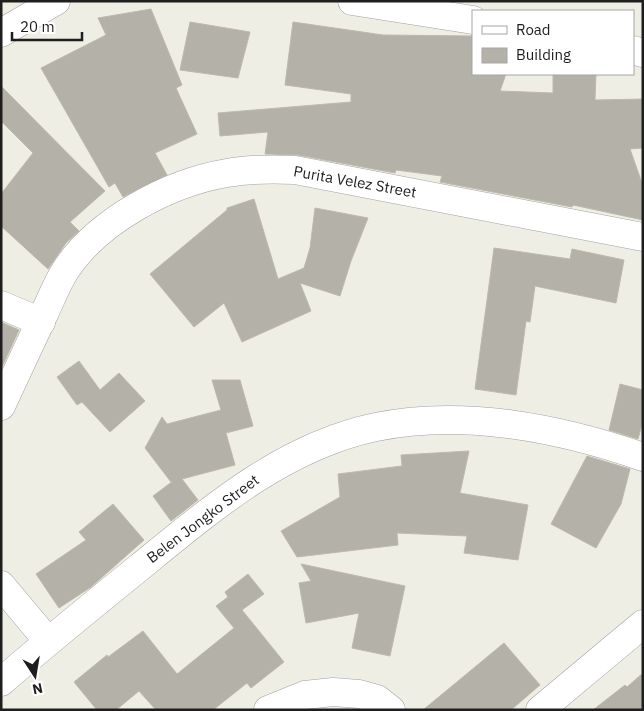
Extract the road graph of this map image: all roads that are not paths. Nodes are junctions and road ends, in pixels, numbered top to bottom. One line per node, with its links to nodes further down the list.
1 (56, 1): 5 (street)
2 (352, 1): 3 (street)
3 (417, 6): 4 (street)
4 (472, 20)
5 (1, 33)
6 (643, 238): 8 (street, Purita Velez Street)
7 (1, 305): 8 (street)
8 (40, 322): 9 (street, Purita Velez Street)
9 (1, 406)
10 (643, 457): 13 (street, Belen Jongko Street)
11 (1, 585): 13 (street)
12 (643, 624): 17 (street)
13 (48, 641): 14 (street, Belen Jongko Street)
14 (1, 682)
15 (268, 710): 16 (street)
16 (391, 710)
17 (540, 710)

